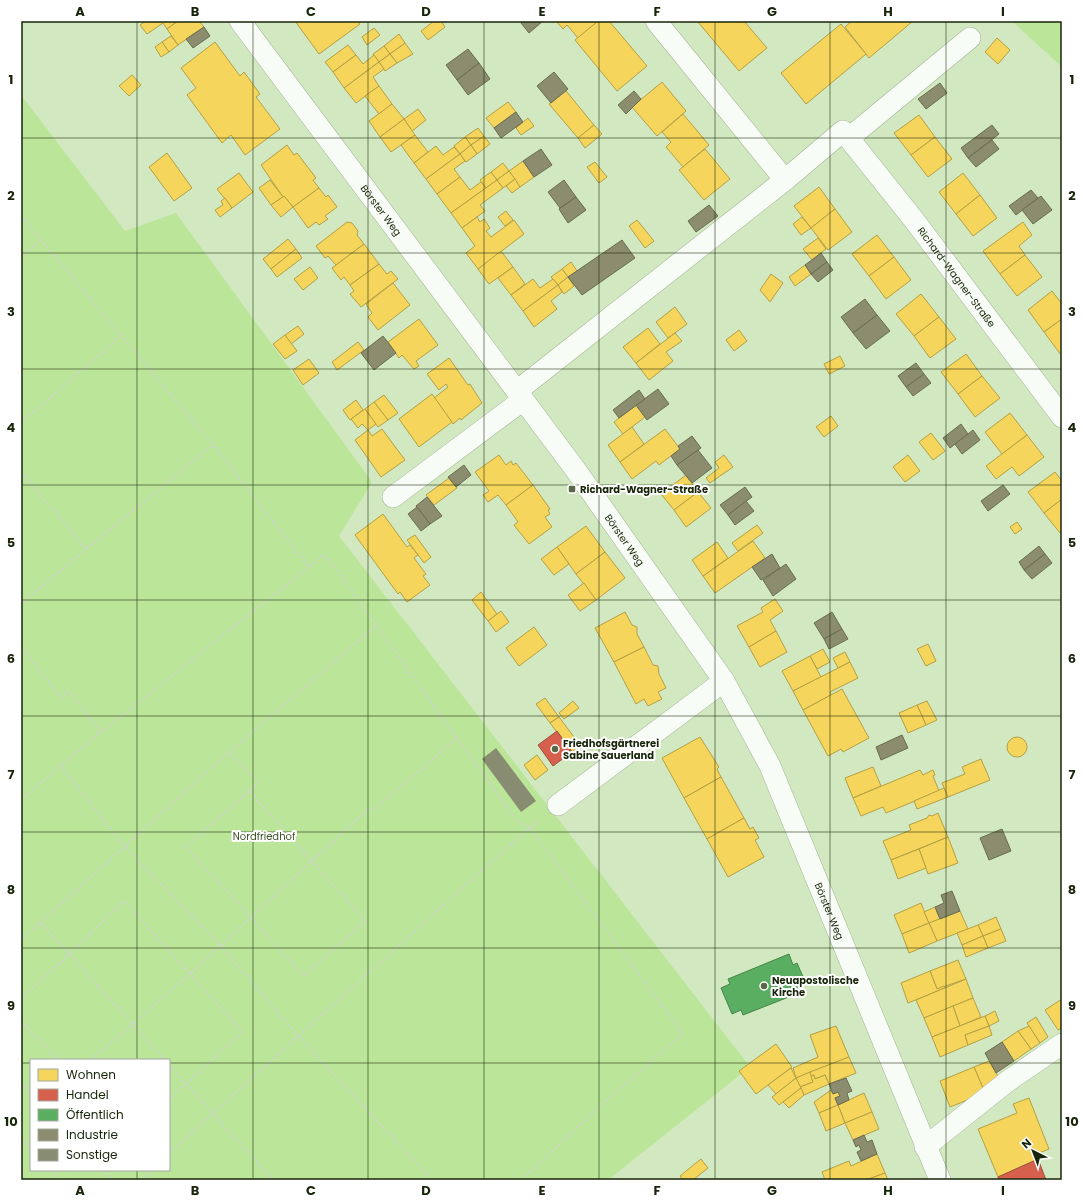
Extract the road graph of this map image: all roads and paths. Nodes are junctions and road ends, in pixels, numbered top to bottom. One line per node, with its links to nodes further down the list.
1 (240, 21): 10 (street, Börster Weg)
2 (656, 21): 5 (street)
3 (970, 38): 4 (street)
4 (849, 138): 5 (street); 11 (street, Richard-Wagner-Straße)
5 (785, 180): 10 (street)
6 (21, 216): 7 (path)
7 (41, 240): 8 (path); 9 (path)
8 (21, 256)
9 (120, 336): 12 (path); 13 (path)
10 (520, 396): 15 (street); 21 (street, Börster Weg)
11 (1062, 417)
12 (21, 422)
13 (213, 445): 16 (path); 17 (path)
14 (21, 472): 16 (path)
15 (393, 497)
16 (86, 549): 18 (path)
17 (309, 567): 19 (path); 22 (path)
18 (21, 604)
19 (377, 625): 23 (path); 24 (path)
20 (21, 646): 22 (path)
21 (724, 681): 29 (street); 55 (street, Börster Weg)
22 (101, 732): 25 (path)
23 (458, 737): 30 (path); 32 (path)
24 (229, 752): 26 (path); 31 (path)
25 (60, 765): 28 (path); 31 (path)
26 (249, 791): 32 (path); 33 (path)
27 (21, 794): 28 (path)
28 (22, 798)
29 (558, 805)
30 (530, 828): 42 (path); 65 (path)
31 (125, 847): 34 (path); 36 (path)
32 (312, 861): 33 (path); 33 (path)
33 (251, 917): 36 (path)
34 (41, 923): 35 (path); 37 (path)
35 (21, 940)
36 (221, 946): 38 (path); 42 (path)
37 (69, 954): 38 (path); 39 (path); 41 (path)
38 (190, 974): 41 (path); 49 (path)
39 (21, 999)
40 (21, 1020): 44 (path)
41 (132, 1024): 45 (path); 46 (path)
42 (299, 1037): 52 (path); 64 (path)
43 (1062, 1044): 55 (street)
44 (56, 1059)
45 (92, 1059)
46 (164, 1059)
47 (170, 1066): 49 (path)
48 (21, 1082): 50 (path)
49 (186, 1084): 51 (path); 52 (path)
50 (30, 1092)
51 (170, 1098)
52 (213, 1113): 56 (path); 63 (path)
53 (21, 1137): 54 (path)
54 (30, 1147)
55 (925, 1147): 66 (street, Börster Weg)
56 (170, 1152)
57 (52, 1171): 60 (path)
58 (104, 1171): 61 (path)
59 (150, 1171): 62 (path)
60 (60, 1180)
61 (112, 1180)
62 (140, 1180)
63 (272, 1180)
64 (432, 1180)
65 (521, 1180)
66 (940, 1180)

